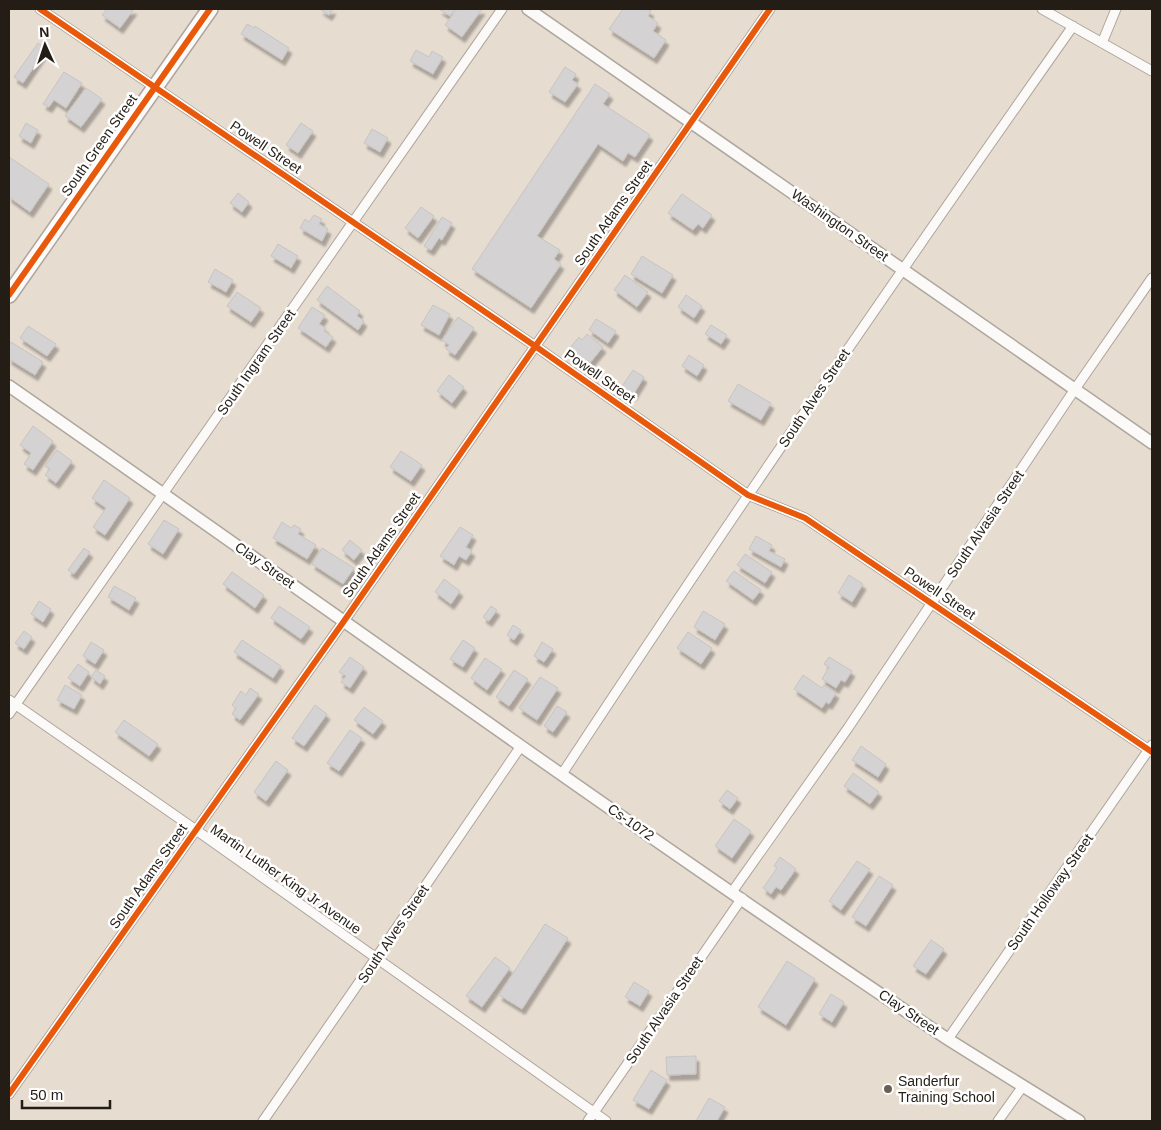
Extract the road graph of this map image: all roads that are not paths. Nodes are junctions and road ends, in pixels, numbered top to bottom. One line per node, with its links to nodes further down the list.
1 (40, 9): 11 (street, Powell Street)
2 (210, 9): 11 (main road, South Green Street)
3 (502, 9): 13 (street, South Ingram Street)
4 (528, 9): 12 (street, Washington Street)
5 (770, 9): 12 (street, South Adams Street)
6 (1042, 9): 8 (street)
7 (1116, 9): 9 (street)
8 (1072, 26): 9 (street); 14 (street, South Alves Street)
9 (1102, 43): 10 (street)
10 (1152, 71)
11 (154, 87): 13 (street, Powell Street); 16 (main road, South Green Street)
12 (692, 122): 14 (street, Washington Street); 17 (street, South Adams Street)
13 (354, 222): 17 (street, Powell Street); 21 (street, South Ingram Street)
14 (902, 268): 19 (street, Washington Street); 22 (street, South Alves Street)
15 (1152, 278): 19 (street, South Alvasia Street)
16 (9, 296)
17 (535, 346): 22 (street, Powell Street); 24 (street, South Adams Street)
18 (9, 386): 21 (street, Clay Street)
19 (1075, 389): 20 (street, Washington Street); 23 (street, South Alvasia Street)
20 (1152, 443)
21 (163, 493): 24 (street, Clay Street); 25 (street, South Ingram Street)
22 (748, 495): 23 (street, Powell Street); 29 (street, South Alves Street)
23 (932, 603): 28 (street, Powell Street); 31 (street, South Alvasia Street)
24 (344, 621): 27 (street, Clay Street); 30 (street, South Adams Street)
25 (12, 703): 26 (street, South Ingram Street); 30 (street, Martin Luther King Jr Avenue)
26 (9, 714)
27 (521, 746): 29 (street, Cs-1072); 32 (street, South Alves Street)
28 (1151, 748): 33 (street, South Holloway Street)
29 (562, 774): 31 (street, Cs-1072)
30 (196, 830): 32 (street, Martin Luther King Jr Avenue); 35 (street, South Adams Street)
31 (737, 895): 33 (street, Clay Street); 36 (street, South Alvasia Street)
32 (376, 958): 36 (street, Martin Luther King Jr Avenue); 37 (street, South Alves Street)
33 (948, 1039): 34 (street, Clay Street)
34 (1023, 1086): 40 (street); 41 (street, Clay Street)
35 (9, 1094)
36 (594, 1113): 38 (street, South Alvasia Street); 39 (street, Martin Luther King Jr Avenue)
37 (262, 1121)
38 (588, 1121)
39 (606, 1121)
40 (998, 1121)
41 (1078, 1121)

